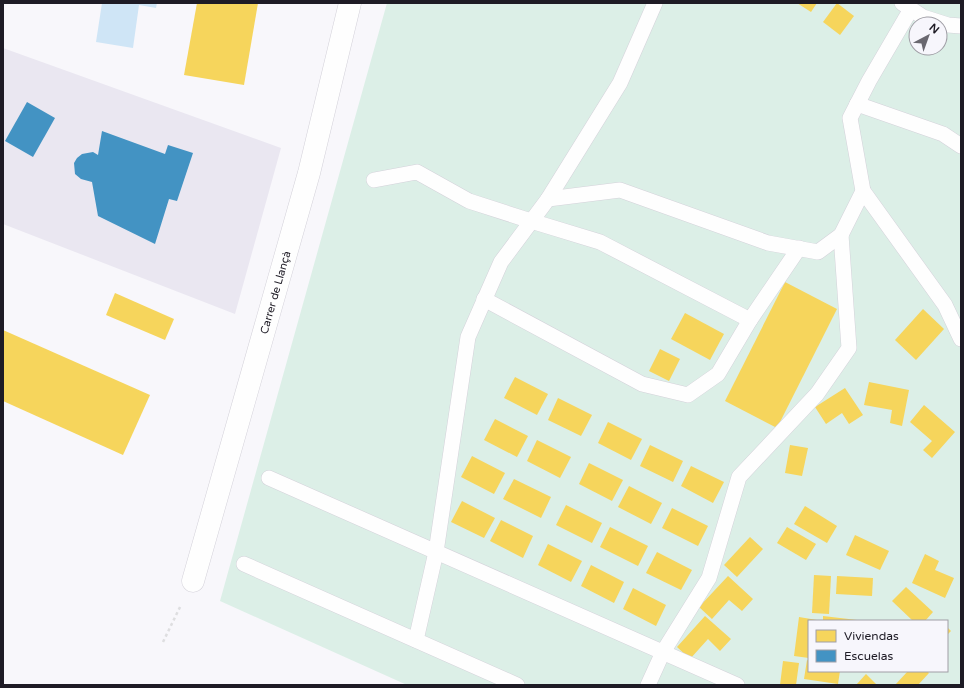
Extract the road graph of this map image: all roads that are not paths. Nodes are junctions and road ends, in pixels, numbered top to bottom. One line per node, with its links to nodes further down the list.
1 (350, 3): 19 (street, Carrer de Llançà)
2 (655, 3): 9 (lane)
3 (906, 6): 4 (lane); 5 (lane)
4 (961, 26)
5 (857, 104): 6 (lane); 8 (lane)
6 (961, 146)
7 (374, 180): 10 (lane)
8 (863, 191): 11 (lane); 15 (lane)
9 (548, 199): 10 (lane); 12 (lane)
10 (531, 221): 13 (lane); 14 (lane)
11 (841, 235): 12 (lane); 21 (lane)
12 (799, 248): 14 (lane)
13 (484, 299): 14 (lane); 17 (lane)
14 (750, 320)
15 (961, 338)
16 (269, 478): 17 (lane)
17 (436, 552): 20 (lane); 21 (lane)
18 (244, 564): 20 (lane)
19 (193, 581)
20 (416, 640): 22 (lane)
21 (663, 652): 23 (lane); 24 (lane)
22 (517, 685)
23 (648, 685)
24 (737, 685)

